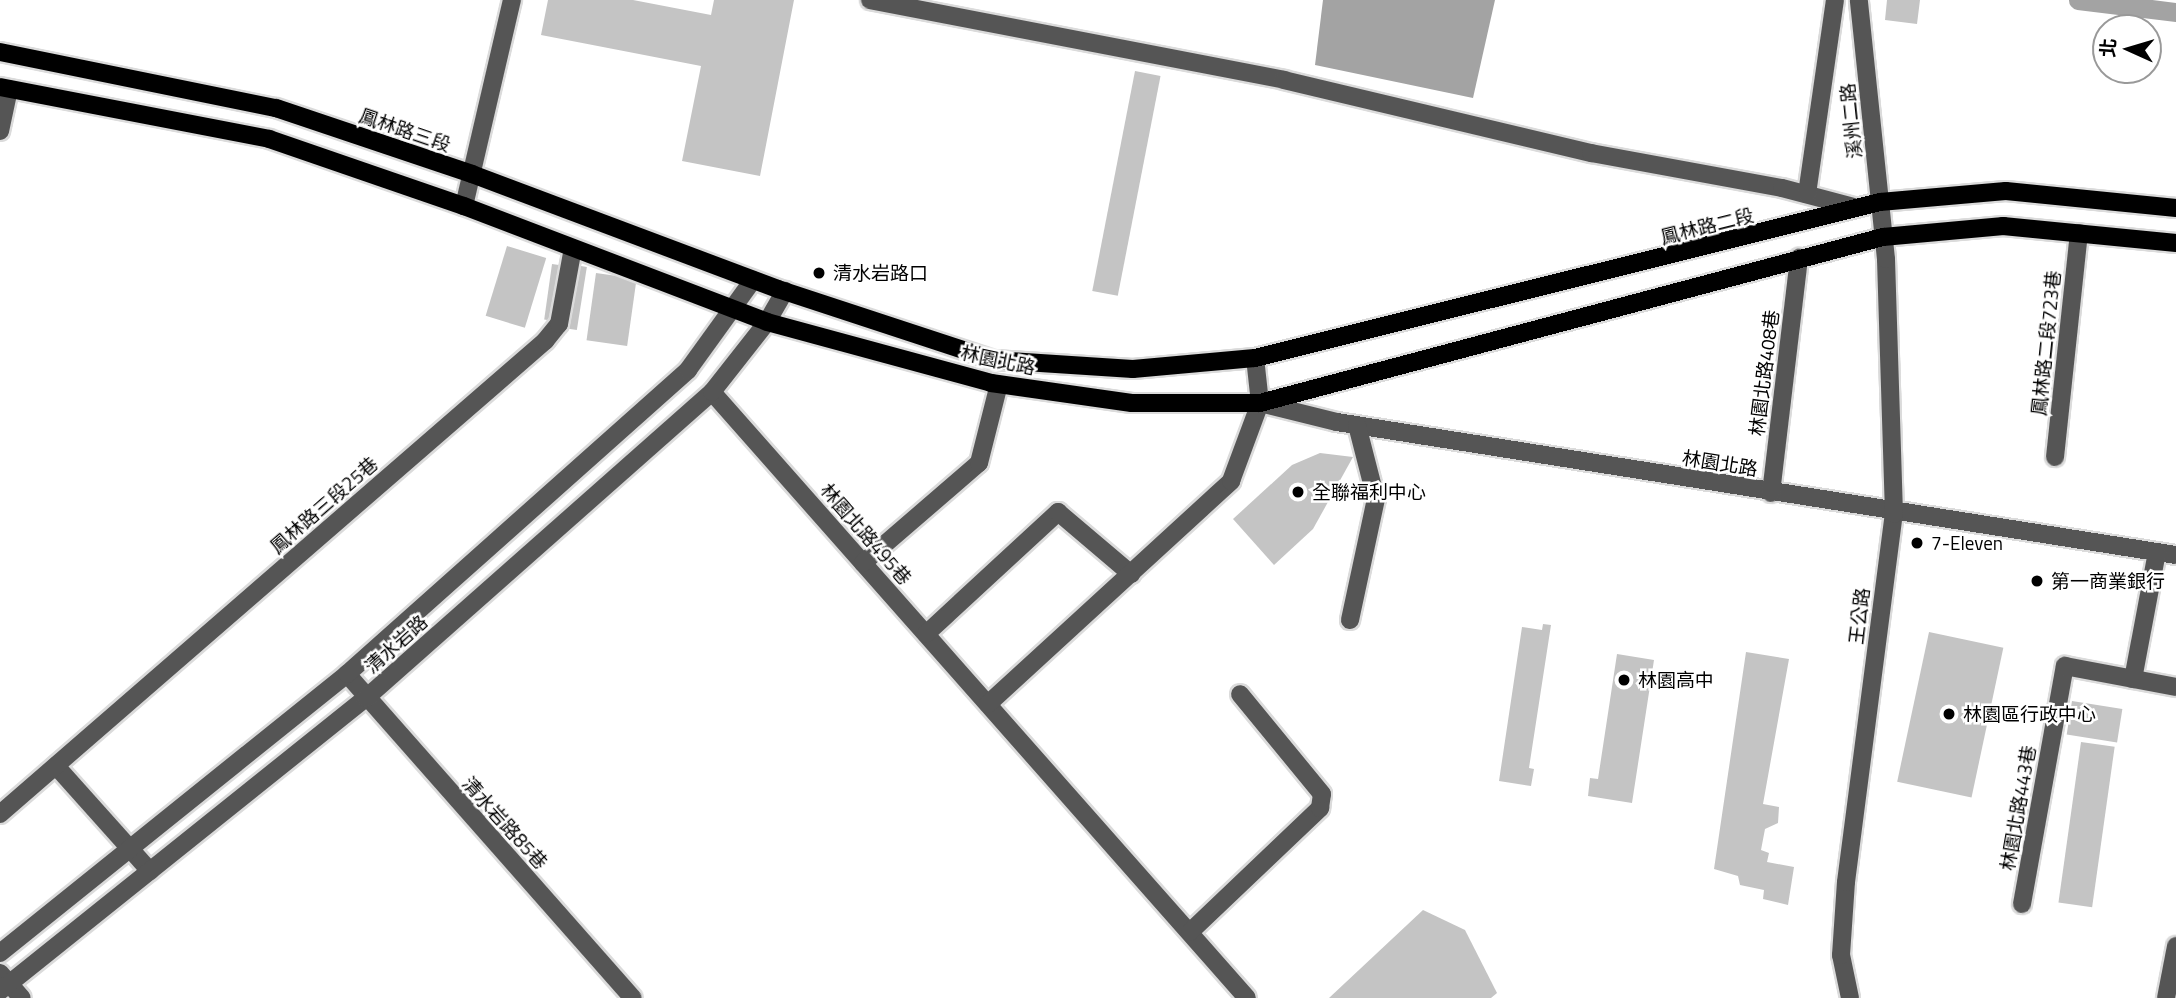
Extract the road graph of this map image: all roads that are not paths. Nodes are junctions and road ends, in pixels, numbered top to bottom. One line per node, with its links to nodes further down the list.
1 (512, 0): 8 (street)
2 (870, 0): 9 (street)
3 (1835, 0): 9 (street)
4 (1859, 0): 10 (street, 溪州二路)
5 (0, 52): 8 (main road, 鳳林路三段)
6 (5, 88): 7 (street); 11 (main road)
7 (0, 131)
8 (472, 174): 11 (street); 19 (main road, 鳳林路三段)
9 (1807, 194): 12 (street)
10 (1880, 202): 12 (main road, 鳳林路二段); 13 (main road, 鳳林路二段); 15 (street, 溪州二路)
11 (464, 205): 17 (main road)
12 (1854, 207): 23 (main road, 鳳林路二段)
13 (2176, 208)
14 (2080, 233): 15 (main road); 16 (main road); 28 (street, 鳳林路二段723巷)
15 (1883, 237): 18 (main road); 30 (street, 王公路)
16 (2176, 243)
17 (573, 248): 21 (main road); 43 (street, 鳳林路三段25巷)
18 (1798, 258): 26 (main road); 29 (street, 林園北路408巷)
19 (753, 280): 20 (main road, 鳳林路三段); 21 (street, 清水岩路)
20 (785, 292): 22 (street, 清水岩路); 23 (main road, 林園北路)
21 (735, 310): 22 (main road, 林園北路); 37 (street, 清水岩路)
22 (767, 323): 24 (main road, 林園北路); 25 (street, 清水岩路)
23 (1255, 358): 26 (street)
24 (999, 384): 26 (main road, 林園北路); 33 (street)
25 (712, 392): 33 (street, 林園北路495巷); 41 (street, 清水岩路)
26 (1259, 403): 27 (street, 林園北路); 34 (street)
27 (1357, 425): 29 (street, 林園北路); 35 (street)
28 (2055, 457)
29 (1771, 493): 30 (street, 林園北路)
30 (1894, 514): 31 (street, 林園北路); 55 (street, 王公路)
31 (2157, 552): 32 (street, 林園北路); 38 (street)
32 (2176, 555)
33 (863, 563): 36 (street, 林園北路495巷)
34 (1130, 574): 36 (street); 42 (street)
35 (1350, 620)
36 (926, 634): 42 (street, 林園北路495巷)
37 (348, 674): 41 (street, 清水岩路85巷); 45 (street, 清水岩路)
38 (2133, 679): 39 (street, 林園北路443巷); 47 (street, 林園北路443巷)
39 (2176, 687)
40 (1240, 694): 48 (street)
41 (366, 698): 46 (street, 清水岩路); 53 (street, 清水岩路85巷)
42 (988, 704): 48 (street, 林園北路495巷)
43 (56, 766): 44 (street, 鳳林路三段25巷); 45 (street)
44 (0, 814)
45 (130, 848): 46 (street); 50 (street, 清水岩路)
46 (150, 871): 51 (street, 清水岩路)
47 (2022, 904)
48 (1190, 932): 54 (street, 林園北路495巷)
49 (2176, 946): 56 (street)
50 (0, 953)
51 (3, 982): 52 (street)
52 (22, 998)
53 (634, 998)
54 (1247, 998)
55 (1850, 998)
56 (2166, 998)

